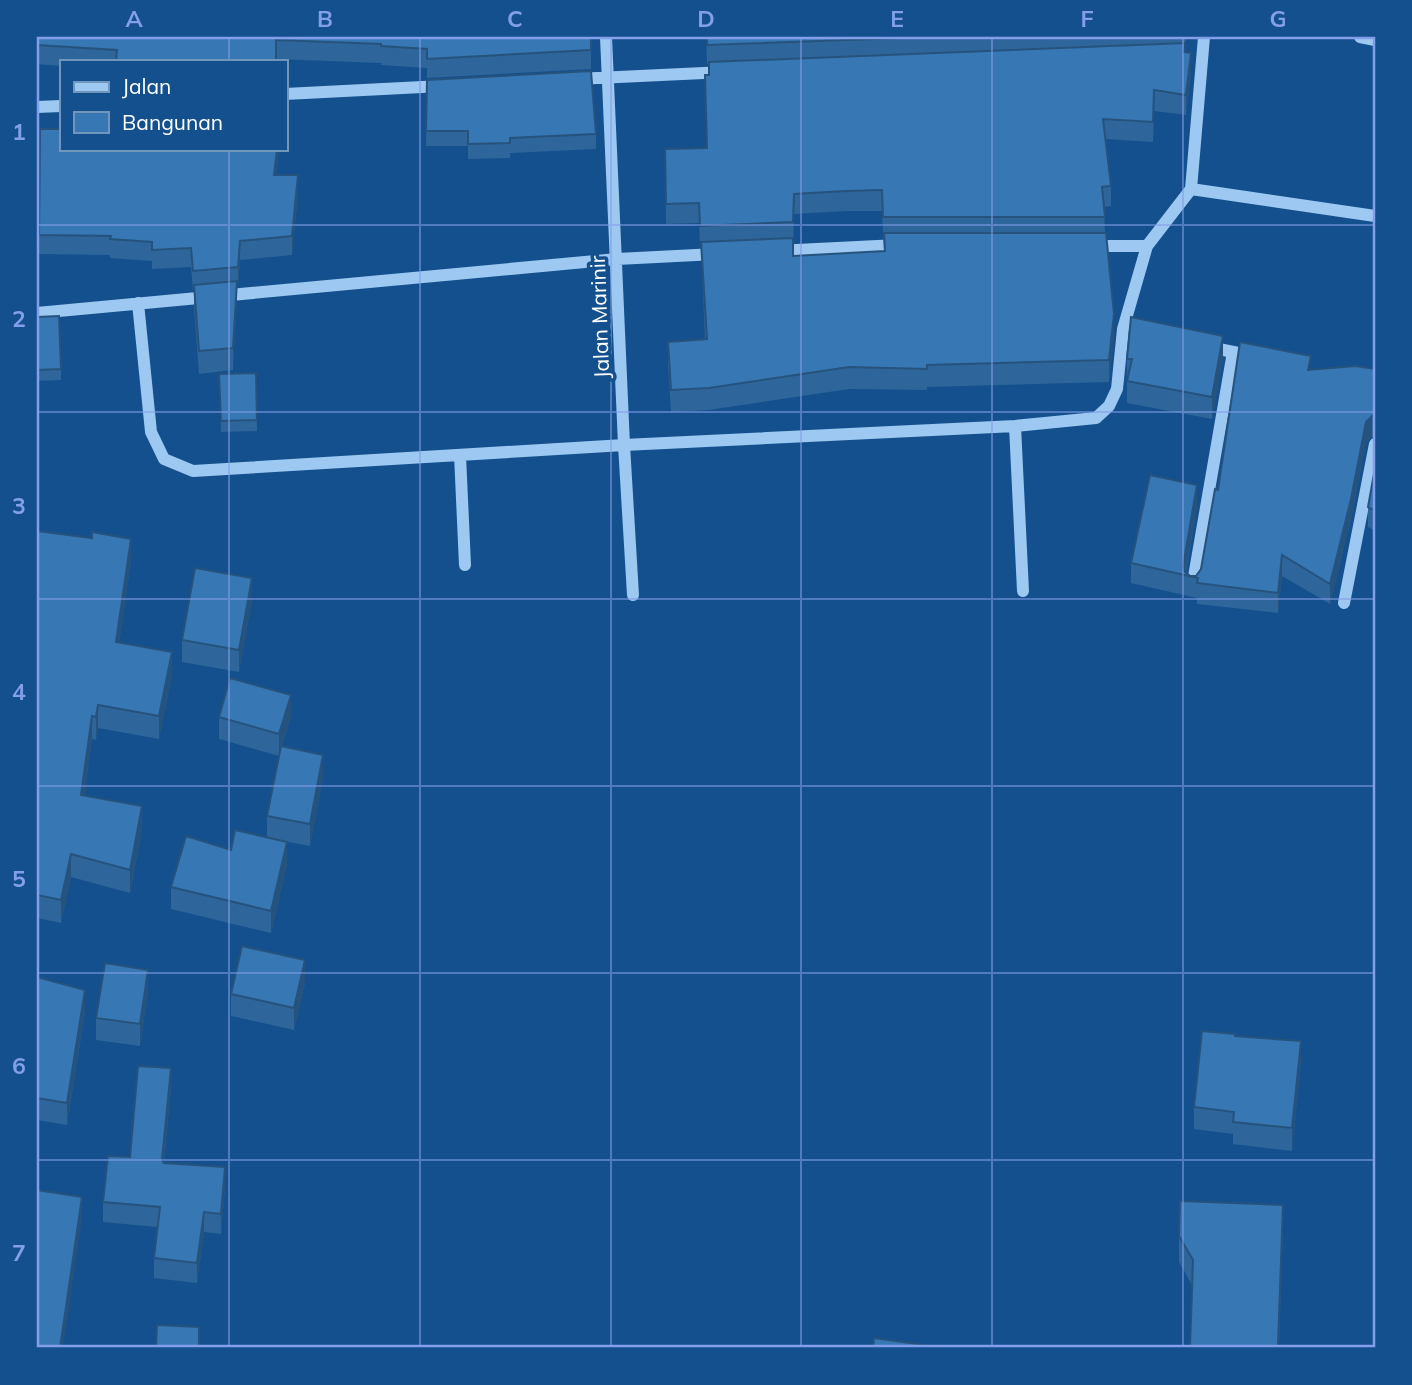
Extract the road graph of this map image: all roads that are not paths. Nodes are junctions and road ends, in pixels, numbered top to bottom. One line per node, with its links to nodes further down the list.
1 (606, 37): 6 (street, Jalan Marinir)
2 (1204, 37): 12 (street)
3 (1360, 37): 4 (street)
4 (1375, 40)
5 (743, 72): 6 (street)
6 (606, 77): 7 (street); 19 (street, Jalan Marinir)
7 (564, 79)
8 (453, 85): 9 (street)
9 (287, 94)
10 (60, 106): 11 (street)
11 (37, 107)
12 (1191, 189): 13 (street); 16 (street)
13 (1375, 216)
14 (911, 245): 17 (street)
15 (1077, 246): 16 (street)
16 (1147, 246): 25 (street)
17 (764, 252)
18 (724, 254): 19 (street)
19 (617, 259): 20 (street); 27 (street, Jalan Marinir)
20 (138, 303): 21 (street); 28 (street)
21 (37, 313)
22 (1196, 345): 23 (street)
23 (1233, 352): 24 (street); 30 (street)
24 (1272, 360)
25 (1014, 426): 27 (street); 31 (street)
26 (1375, 444): 33 (street)
27 (624, 445): 28 (street); 32 (street, Jalan Marinir)
28 (460, 455): 29 (street)
29 (465, 565)
30 (1192, 588)
31 (1023, 592)
32 (634, 596)
33 (1345, 603)

